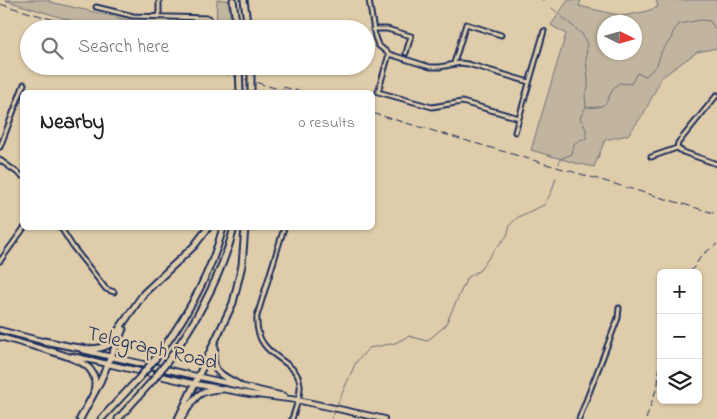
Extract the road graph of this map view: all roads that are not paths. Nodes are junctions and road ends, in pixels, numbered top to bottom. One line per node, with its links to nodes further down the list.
1 (159, 0): 6 (street)
2 (233, 0): 8 (highway)
3 (244, 0): 9 (highway)
4 (369, 0): 10 (street)
5 (96, 7): 6 (street)
6 (159, 17): 7 (street)
7 (209, 18)
8 (236, 20)
9 (247, 20)
10 (372, 20)
11 (375, 29): 15 (street)
12 (544, 31): 20 (street)
13 (375, 35): 16 (street)
14 (502, 35): 17 (street)
15 (406, 53)
16 (389, 54): 17 (street); 27 (street)
17 (454, 64): 20 (street)
18 (239, 75): 23 (highway, bridge)
19 (251, 75): 24 (highway, bridge)
20 (529, 82): 27 (street)
21 (24, 84): 22 (street)
22 (22, 90)
23 (240, 90)
24 (252, 90)
25 (20, 94): 29 (street)
26 (717, 95): 30 (street)
27 (519, 118): 28 (street)
28 (515, 132)
29 (0, 147)
30 (678, 148): 31 (street); 33 (street)
31 (651, 157)
32 (0, 160): 34 (street)
33 (717, 164)
34 (20, 175)
35 (23, 230): 42 (street)
36 (62, 230): 43 (street)
37 (206, 230): 45 (highway)
38 (222, 230): 60 (highway, bridge)
39 (233, 230): 61 (highway, bridge)
40 (245, 230): 48 (highway)
41 (283, 230): 57 (street)
42 (0, 261)
43 (114, 292)
44 (620, 308): 65 (street)
45 (131, 312): 49 (highway); 51 (highway)
46 (0, 330): 49 (main road, Telegraph Road)
47 (0, 337): 50 (main road, Telegraph Road)
48 (217, 339): 53 (highway); 55 (highway)
49 (44, 341): 51 (main road, Telegraph Road)
50 (51, 351): 52 (main road, Telegraph Road); 58 (highway)
51 (112, 357): 52 (highway); 53 (main road, Telegraph Road)
52 (108, 364): 54 (main road, Telegraph Road); 58 (highway)
53 (199, 377): 54 (highway); 55 (main road, Telegraph Road)
54 (195, 384): 56 (main road, Telegraph Road); 62 (highway)
55 (239, 385): 57 (main road, Telegraph Road)
56 (222, 389): 57 (main road, Telegraph Road); 62 (highway)
57 (297, 400): 63 (street); 64 (main road, Telegraph Road)
58 (89, 404): 59 (highway)
59 (80, 419)
60 (101, 419)
61 (118, 419)
62 (179, 419)
63 (292, 419)
64 (384, 419)
65 (579, 419)

